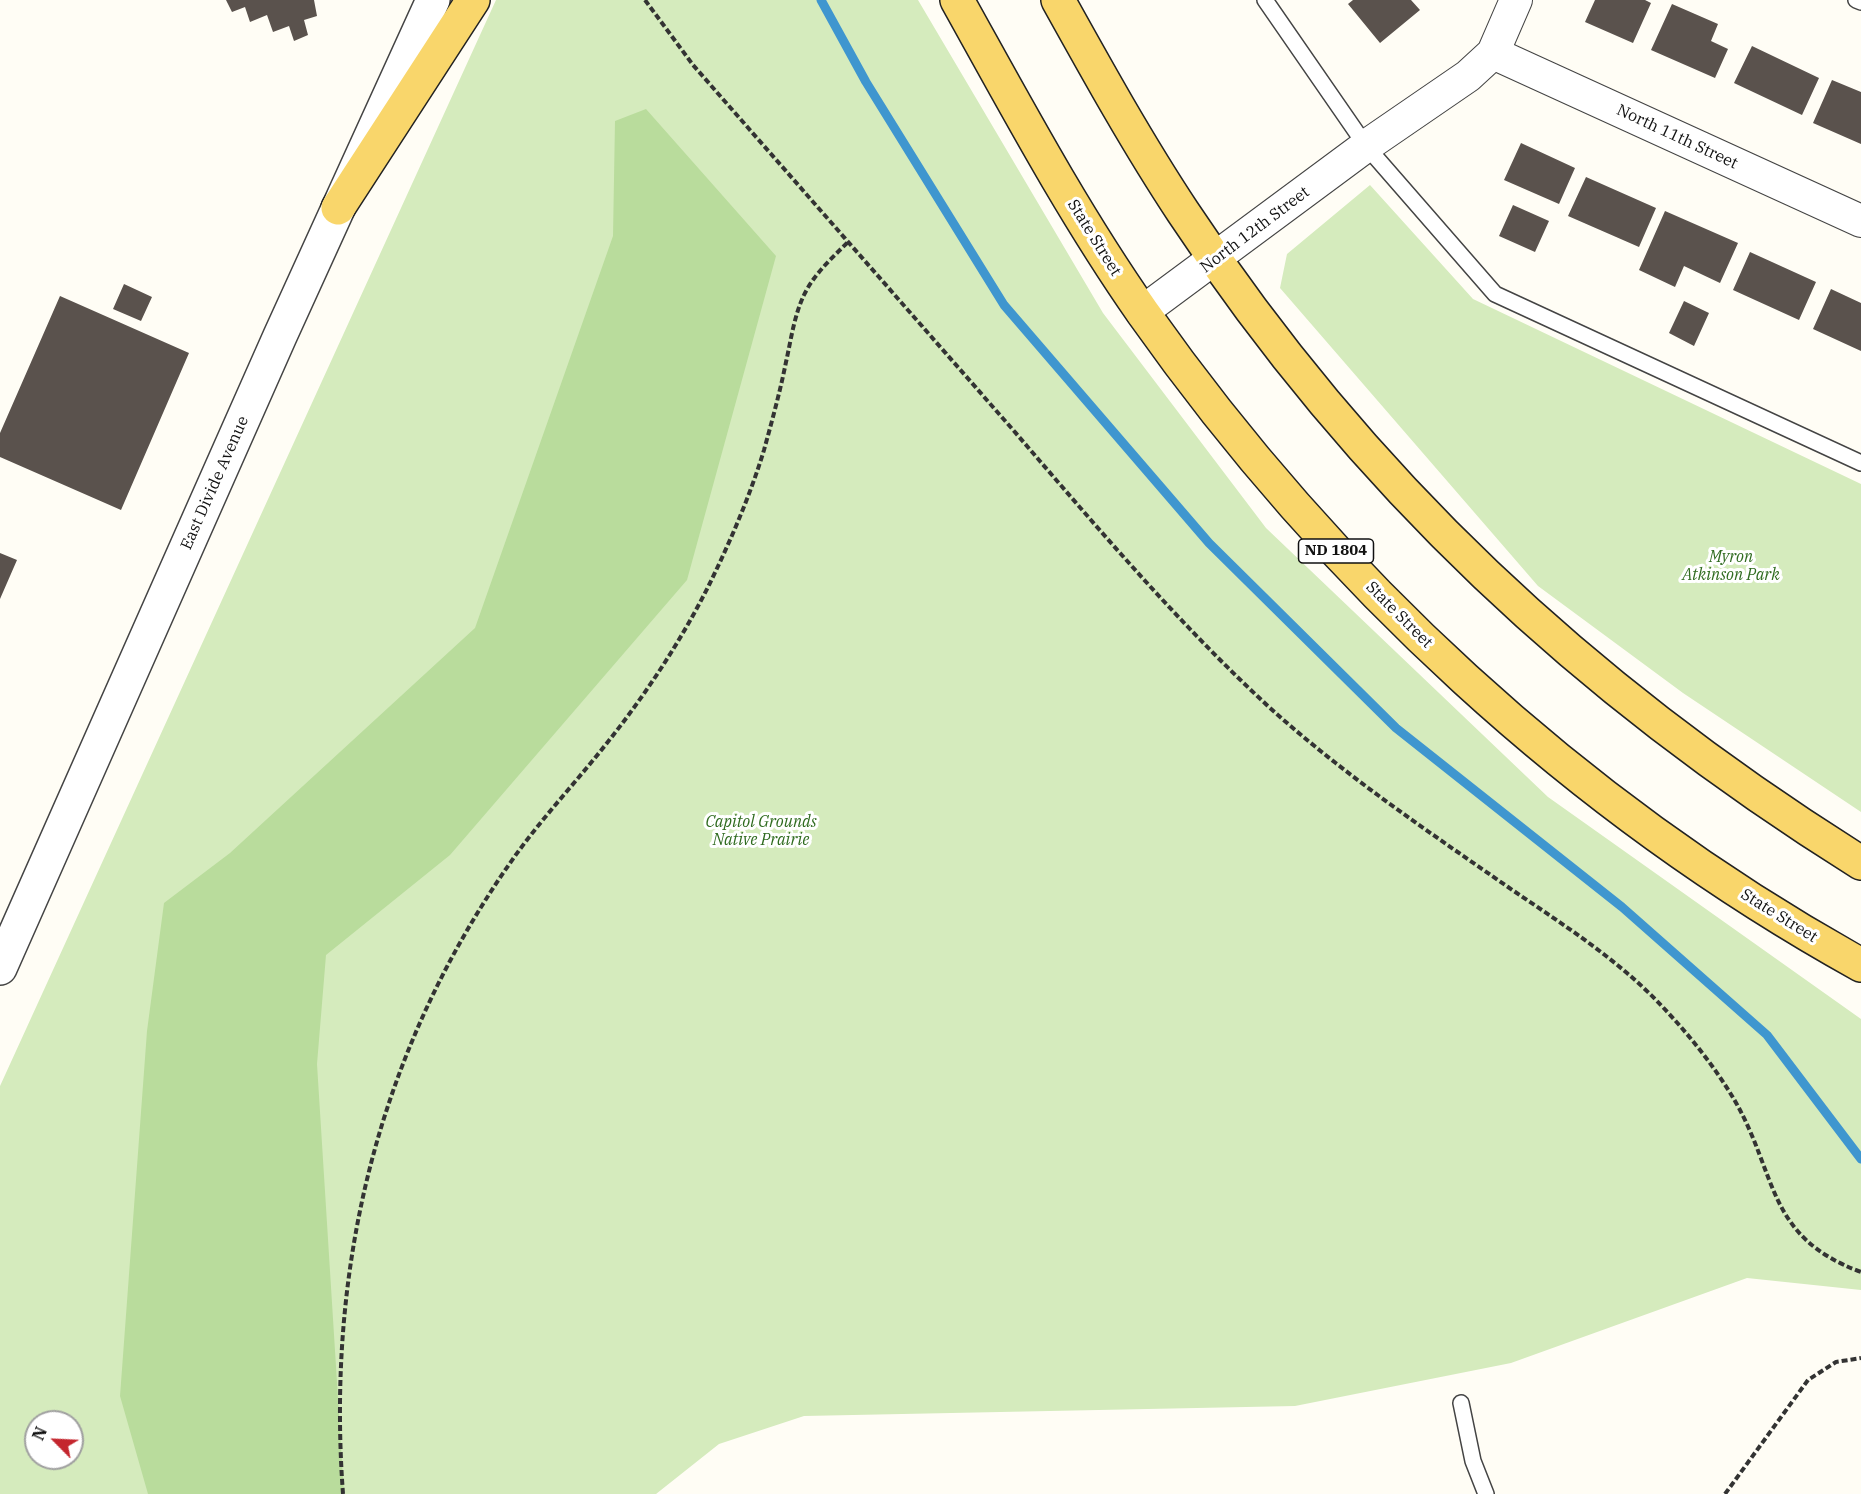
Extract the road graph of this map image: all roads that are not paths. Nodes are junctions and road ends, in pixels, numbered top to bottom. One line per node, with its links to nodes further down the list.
1 (433, 0): 11 (street, East Divide Avenue)
2 (473, 0): 11 (main road)
3 (957, 0): 14 (main road, State Street / ND 1804)
4 (1058, 0): 13 (main road)
5 (1265, 0): 10 (lane)
6 (1516, 0): 9 (street, North 12th Street)
7 (1856, 0): 8 (lane)
8 (1861, 2)
9 (1493, 52): 10 (street, North 12th Street); 12 (street, North 11th Street)
10 (1366, 146): 13 (street, North 12th Street); 15 (lane)
11 (338, 208): 18 (street, East Divide Avenue)
12 (1861, 221)
13 (1215, 260): 14 (street, North 12th Street); 16 (main road)
14 (1142, 312): 17 (main road, State Street / ND 1804)
15 (1861, 463)
16 (1861, 863)
17 (1861, 964)
18 (0, 968)
19 (1461, 1402): 20 (lane)
20 (1486, 1494)

